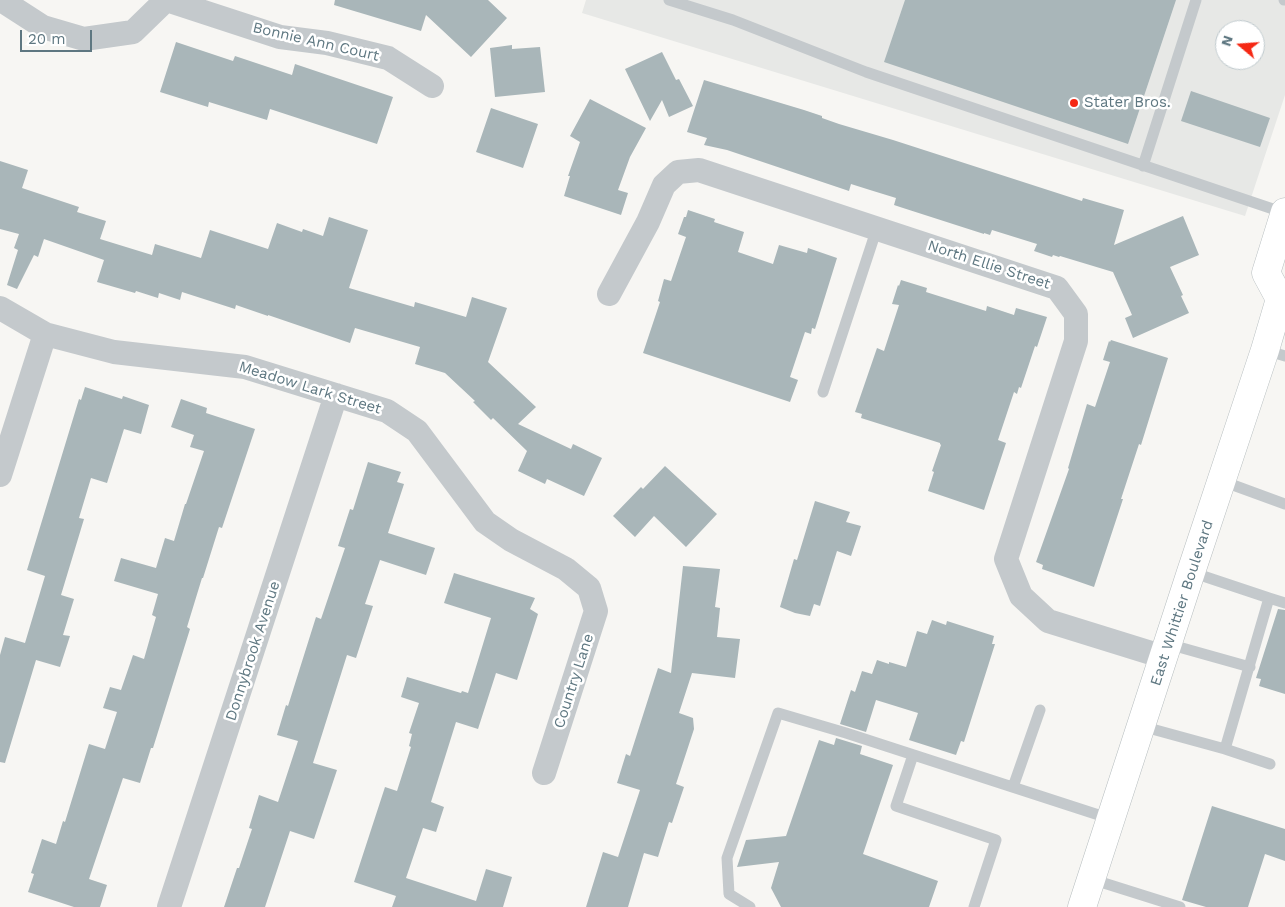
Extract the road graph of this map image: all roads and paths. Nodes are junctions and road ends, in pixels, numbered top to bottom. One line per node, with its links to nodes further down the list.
1 (1, 0): 2 (street, Bonnie Ann Court)
2 (167, 0): 5 (street, Bonnie Ann Court)
3 (669, 0): 6 (lane)
4 (1196, 0): 6 (lane)
5 (432, 86)
6 (1144, 166): 7 (lane)
7 (1285, 213): 10 (main road, East Whittier Boulevard)
8 (876, 228): 9 (street, North Ellie Street); 14 (lane); 23 (street, North Ellie Street)
9 (609, 294)
10 (1283, 299): 13 (main road, East Whittier Boulevard)
11 (0, 308): 12 (street, Meadow Lark Street)
12 (45, 334): 15 (street, Meadow Lark Street); 16 (street)
13 (1275, 353): 17 (main road, East Whittier Boulevard)
14 (823, 392)
15 (336, 395): 20 (street, Meadow Lark Street); 34 (street, Donnybrook Avenue)
16 (0, 475)
17 (1222, 481): 18 (lane); 19 (main road, East Whittier Boulevard)
18 (1285, 504)
19 (1191, 572): 21 (lane); 23 (main road, East Whittier Boulevard)
20 (589, 588): 30 (street, Country Lane)
21 (1269, 598): 22 (lane); 24 (lane)
22 (1285, 604)
23 (1166, 650): 24 (lane); 26 (main road, East Whittier Boulevard)
24 (1250, 667): 27 (lane)
25 (1040, 710): 31 (lane)
26 (1141, 726): 27 (lane); 32 (main road, East Whittier Boulevard)
27 (1224, 749): 29 (lane)
28 (913, 754): 31 (lane); 35 (lane); 36 (lane)
29 (1270, 764)
30 (544, 774)
31 (1013, 787): 32 (lane)
32 (1111, 819): 33 (main road, East Whittier Boulevard)
33 (1091, 879): 37 (main road, East Whittier Boulevard); 38 (lane)
34 (170, 907)
35 (750, 907)
36 (974, 907)
37 (1082, 907)
38 (1180, 907)

